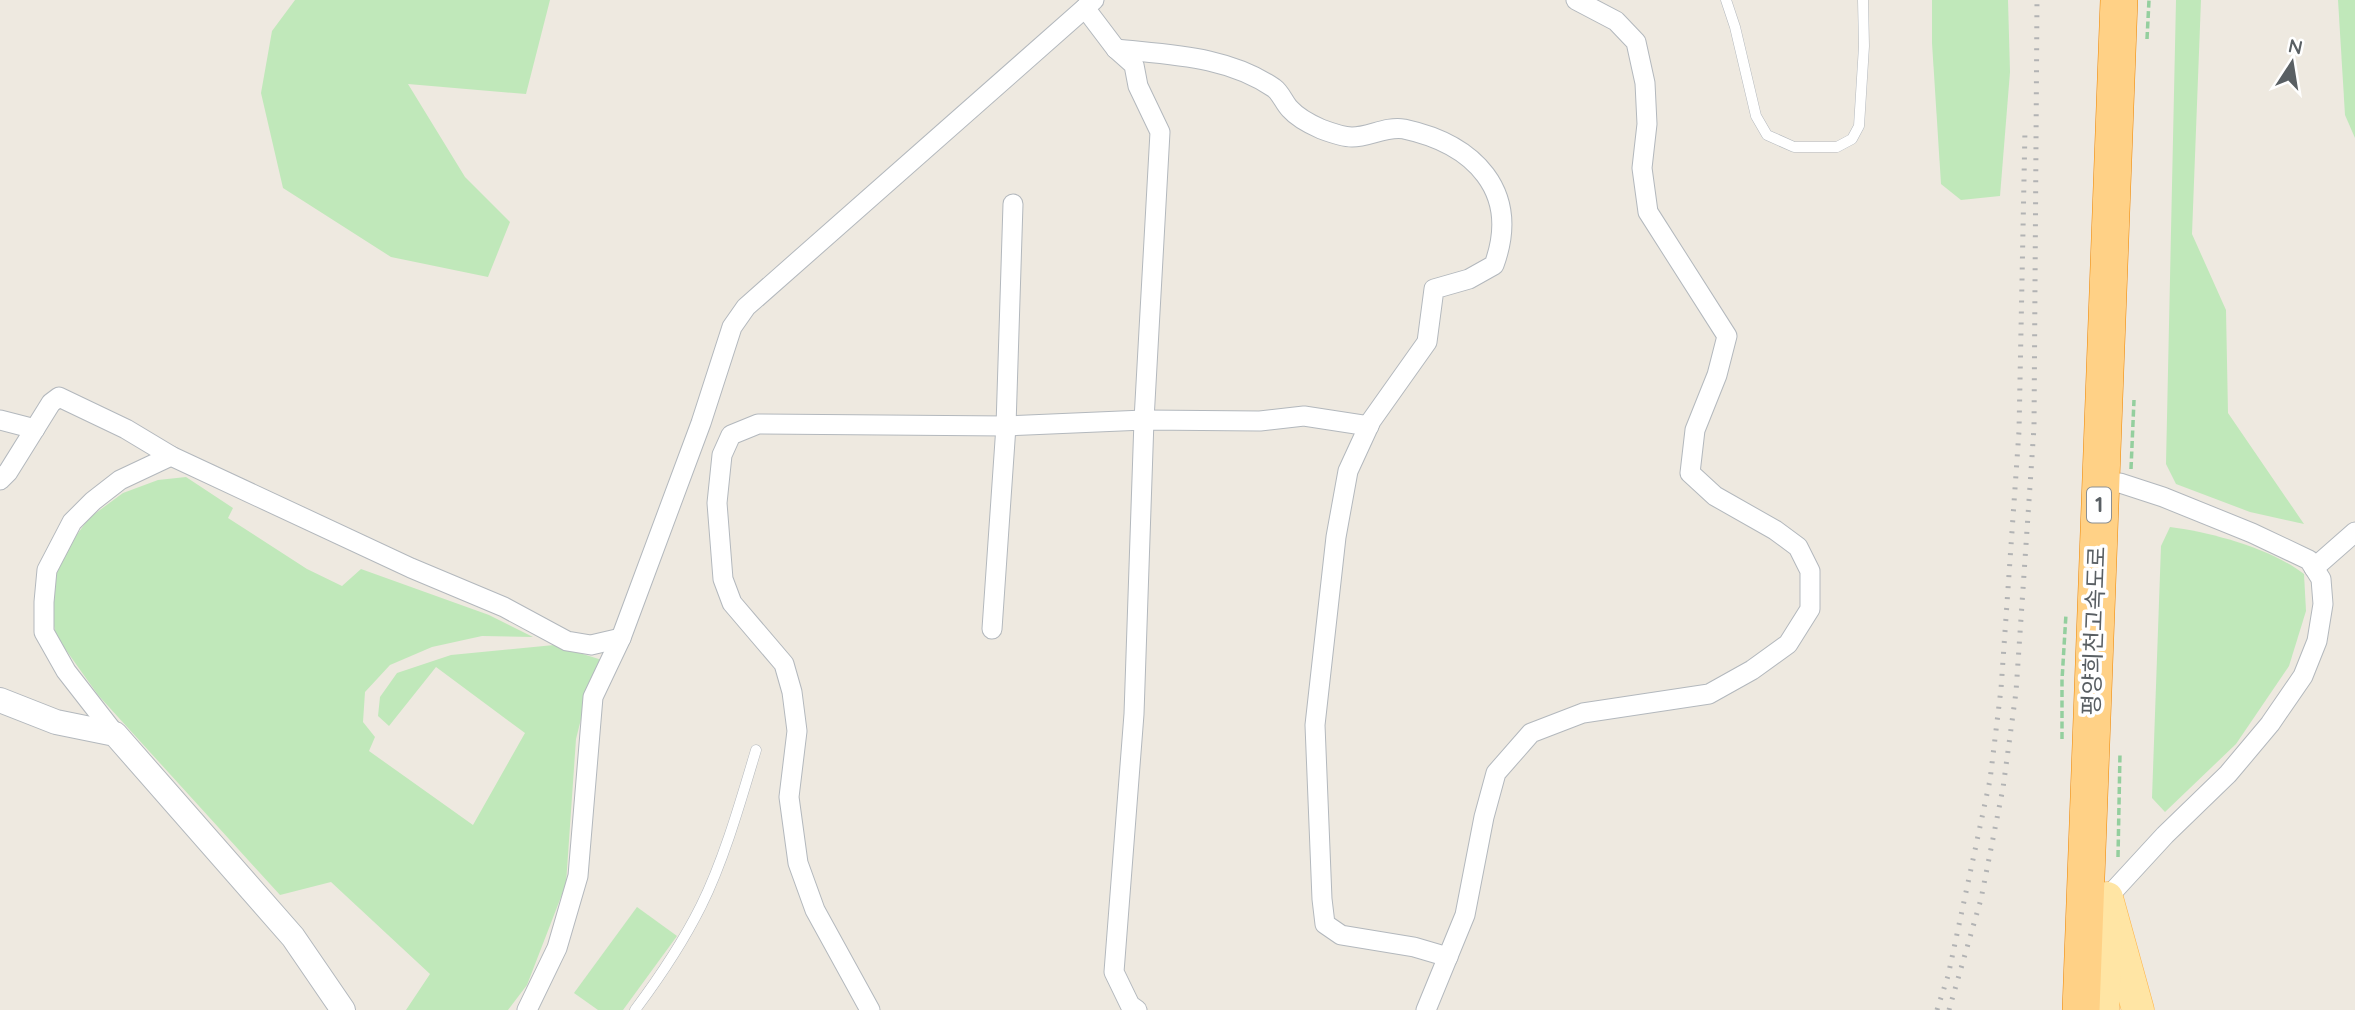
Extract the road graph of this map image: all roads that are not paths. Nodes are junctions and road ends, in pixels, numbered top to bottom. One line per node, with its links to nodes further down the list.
1 (1576, 0): 25 (street)
2 (1726, 0): 3 (lane)
3 (1863, 0)
4 (2119, 0): 32 (highway, 평양희천고속도로 / 1)
5 (2136, 0): 16 (highway, 평양희천고속도로 / 1)
6 (1089, 4): 7 (street); 20 (street)
7 (1116, 49): 10 (street); 11 (street)
8 (1013, 204): 12 (street)
9 (0, 420): 13 (street)
10 (1144, 420): 11 (street); 12 (street); 30 (street)
11 (1369, 425): 25 (street)
12 (1006, 426): 19 (street); 29 (street)
13 (35, 429): 14 (street); 15 (street)
14 (171, 456): 20 (street); 22 (street)
15 (0, 480)
16 (2120, 483): 18 (street); 24 (highway, 평양희천고속도로 / 1)
17 (2355, 532): 18 (street)
18 (2314, 568): 24 (street)
19 (992, 629)
20 (621, 638): 27 (street)
21 (0, 700): 22 (street)
22 (115, 734): 26 (street)
23 (755, 750): 28 (lane)
24 (2107, 898): 33 (main road, 1); 34 (main road)
25 (1448, 957): 31 (street)
26 (343, 1010)
27 (527, 1010)
28 (635, 1010)
29 (870, 1010)
30 (1137, 1010)
31 (1426, 1010)
32 (2081, 1010)
33 (2103, 1010)
34 (2138, 1010)

